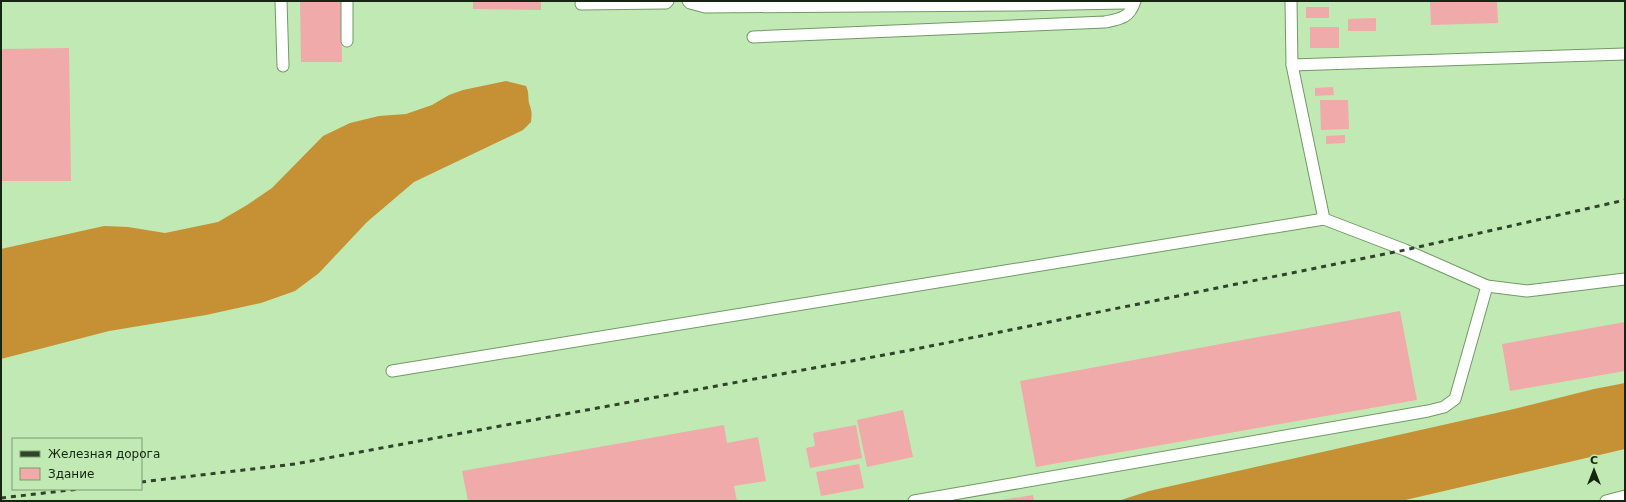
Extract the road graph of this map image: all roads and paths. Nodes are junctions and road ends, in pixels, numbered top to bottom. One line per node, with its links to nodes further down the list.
1 (282, 1): 14 (lane)
2 (347, 1): 11 (lane)
3 (668, 1): 9 (lane)
4 (688, 1): 8 (lane)
5 (1128, 1): 8 (lane)
6 (1135, 1): 10 (lane)
7 (1292, 1): 13 (lane)
8 (1018, 3)
9 (581, 4)
10 (752, 37)
11 (347, 41)
12 (1625, 54): 13 (lane)
13 (1292, 65): 15 (lane)
14 (283, 66)
15 (1324, 218): 17 (lane); 18 (lane)
16 (1625, 279): 17 (lane)
17 (1487, 286): 20 (lane)
18 (392, 370)
19 (1625, 496): 21 (lane)
20 (914, 501)
21 (1606, 501)

